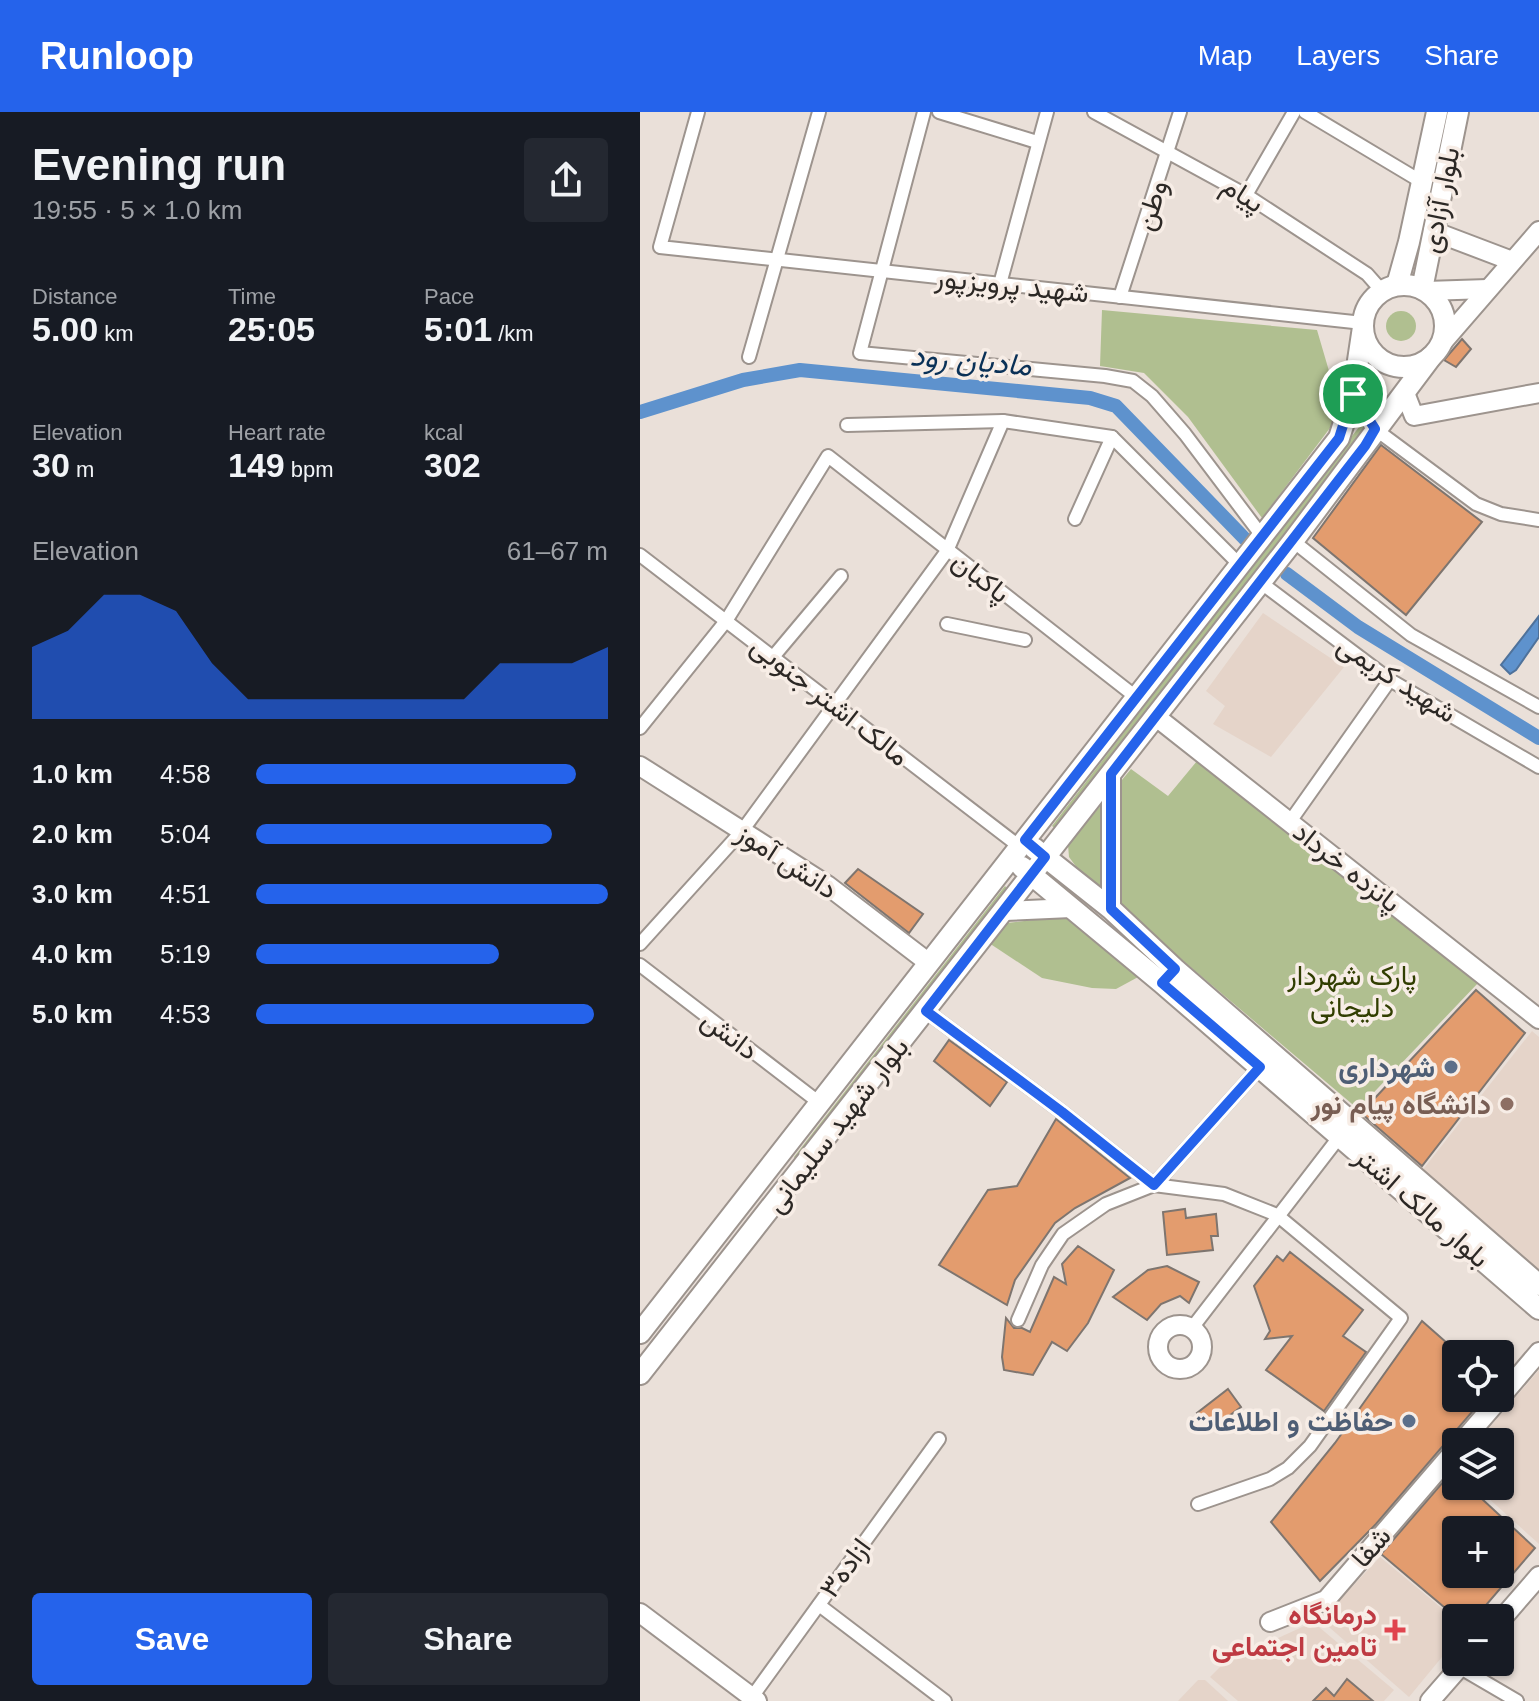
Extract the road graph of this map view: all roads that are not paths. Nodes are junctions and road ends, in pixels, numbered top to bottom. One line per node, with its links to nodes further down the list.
1 (698, 112): 18 (street, شهید پرویزپور)
2 (819, 112): 18 (street)
3 (924, 112): 20 (street)
4 (939, 112): 12 (street)
5 (1047, 112): 12 (street)
6 (1094, 112): 13 (street, پیام)
7 (1180, 112): 13 (street, وطن)
8 (1294, 112): 15 (street)
9 (1305, 112): 14 (street)
10 (1437, 112): 14 (main road, بلوار آزادی)
11 (1458, 112): 16 (main road, بلوار آزادی)
12 (1037, 142): 21 (street)
13 (1169, 150): 15 (street, پیام); 25 (street, وطن)
14 (1422, 182): 22 (main road, بلوار آزادی)
15 (1246, 195): 22 (street, پیام)
16 (1433, 231): 19 (street); 24 (main road, بلوار آزادی)
17 (1539, 231): 19 (street)
18 (777, 260): 20 (street, شهید پرویزپور); 28 (street)
19 (1512, 261): 23 (street)
20 (882, 271): 21 (street, شهید پرویزپور); 38 (street)
21 (1000, 284): 25 (street, شهید پرویزپور)
22 (1389, 288): 24 (main road); 26 (main road)
23 (1488, 289): 24 (street); 27 (street)
24 (1424, 290): 27 (main road)
25 (1120, 297): 26 (street, شهید پرویزپور)
26 (1363, 325): 27 (main road); 31 (main road)
27 (1436, 350): 29 (main road)
28 (749, 357)
29 (1405, 393): 30 (street); 34 (main road)
30 (1539, 393)
31 (1353, 394): 34 (main road); 38 (main road)
32 (1003, 421): 33 (street); 35 (street); 40 (street)
33 (847, 425)
34 (1375, 429): 37 (street); 39 (main road)
35 (1112, 437): 36 (street); 42 (street)
36 (1075, 519)
37 (1539, 520)
38 (1262, 536): 42 (main road)
39 (1293, 541): 44 (main road); 52 (street)
40 (947, 551): 45 (street, پاکبان); 50 (street, پاکبان); 51 (street)
41 (640, 555): 45 (street, مالک اشتر جنوبی)
42 (1239, 564): 50 (main road)
43 (841, 576): 48 (street)
44 (1260, 582): 49 (street, شهید کریمی); 53 (main road)
45 (726, 621): 48 (street, مالک اشتر جنوبی); 54 (street)
46 (947, 624): 47 (street)
47 (1025, 640)
48 (773, 657): 51 (street, مالک اشتر جنوبی)
49 (1390, 680): 56 (street, شهید کریمی); 58 (street)
50 (1136, 697): 60 (main road)
51 (835, 705): 59 (street); 60 (street, مالک اشتر جنوبی)
52 (1539, 707)
53 (1155, 716): 57 (main road); 58 (street, پانزده خرداد)
54 (640, 728)
55 (640, 766): 59 (street, دانش آموز)
56 (1539, 767)
57 (1111, 774): 61 (main road); 64 (street)
58 (1289, 823): 71 (street, پانزده خرداد)
59 (742, 831): 66 (street); 67 (street, دانش آموز)
60 (1019, 849): 61 (main road, بلوار مالک اشتر); 62 (main road, بلوار مالک اشتر); 67 (main road, بلوار شهید سلیمانی)
61 (1045, 857): 62 (main road); 64 (main road, بلوار مالک اشتر)
62 (1031, 874): 63 (main road, بلوار مالک اشتر); 65 (main road, بلوار شهید سلیمانی)
63 (1071, 908): 65 (street); 69 (main road, بلوار مالک اشتر)
64 (1111, 909): 69 (main road, بلوار مالک اشتر)
65 (1004, 911): 70 (main road, بلوار شهید سلیمانی)
66 (640, 944)
67 (929, 963): 73 (main road, بلوار شهید سلیمانی)
68 (640, 965): 73 (street, دانش)
69 (1168, 976): 72 (main road, بلوار مالک اشتر); 79 (main road, بلوار مالک اشتر)
70 (926, 1011): 76 (main road, بلوار شهید سلیمانی); 77 (street)
71 (1539, 1019)
72 (1260, 1067): 74 (main road, بلوار مالک اشتر); 77 (street)
73 (821, 1104): 75 (main road, بلوار شهید سلیمانی)
74 (1340, 1136): 78 (street); 80 (main road, بلوار مالک اشتر)
75 (775, 1160): 76 (main road); 83 (main road, بلوار شهید سلیمانی)
76 (796, 1178): 85 (main road, بلوار شهید سلیمانی)
77 (1154, 1185): 78 (street); 81 (street)
78 (1277, 1215): 82 (street); 91 (street)
79 (1539, 1285)
80 (1539, 1309)
81 (1018, 1320)
82 (1192, 1328)
83 (640, 1333)
84 (1539, 1352): 86 (street)
85 (640, 1374)
86 (1514, 1381)
87 (1488, 1412): 88 (street)
88 (1474, 1428)
89 (939, 1439): 93 (street, ازاده۳)
90 (1442, 1465): 96 (street, شفا)
91 (1198, 1504)
92 (1536, 1585): 94 (street)
93 (819, 1605): 99 (street, ازاده۳); 100 (street)
94 (1514, 1607)
95 (640, 1613): 99 (street)
96 (1270, 1622)
97 (1452, 1676): 101 (street)
98 (1479, 1676): 102 (street)
99 (754, 1699)
100 (945, 1701)
101 (1430, 1701)
102 (1517, 1701)

